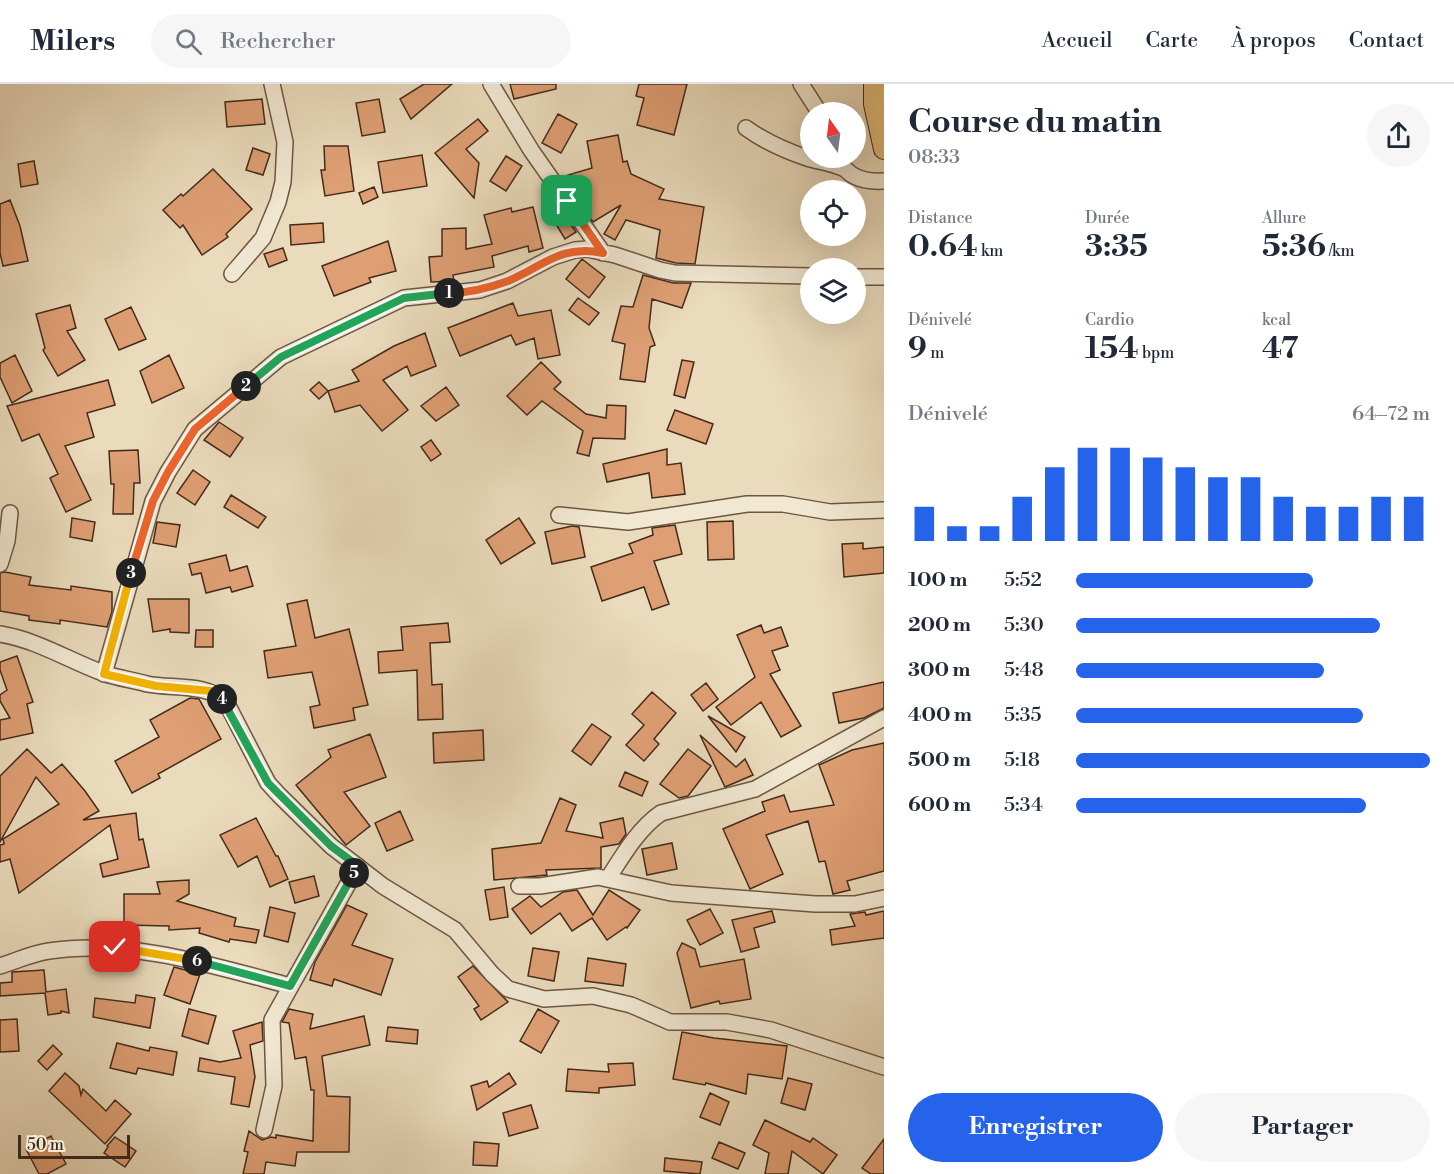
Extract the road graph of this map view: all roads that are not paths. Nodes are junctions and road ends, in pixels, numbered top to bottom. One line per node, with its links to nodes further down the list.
1 (272, 84): 12 (street)
2 (492, 84): 11 (street)
3 (801, 84): 5 (street)
4 (874, 84): 7 (main road)
5 (813, 102)
6 (746, 128): 8 (street)
7 (884, 149)
8 (800, 156)
9 (848, 168): 10 (street)
10 (884, 181)
11 (603, 253): 13 (street); 21 (street)
12 (232, 274)
13 (800, 276)
14 (866, 277): 15 (street)
15 (884, 277)
16 (884, 510): 18 (street)
17 (10, 513): 19 (street)
18 (559, 515)
19 (0, 564)
20 (0, 634): 21 (street)
21 (104, 674): 23 (street)
22 (884, 718): 24 (street)
23 (358, 866): 28 (street); 29 (street)
24 (609, 877): 25 (street); 26 (street)
25 (519, 886)
26 (884, 898)
27 (0, 966): 28 (street)
28 (290, 986): 30 (street)
29 (884, 1067)
30 (264, 1130)

